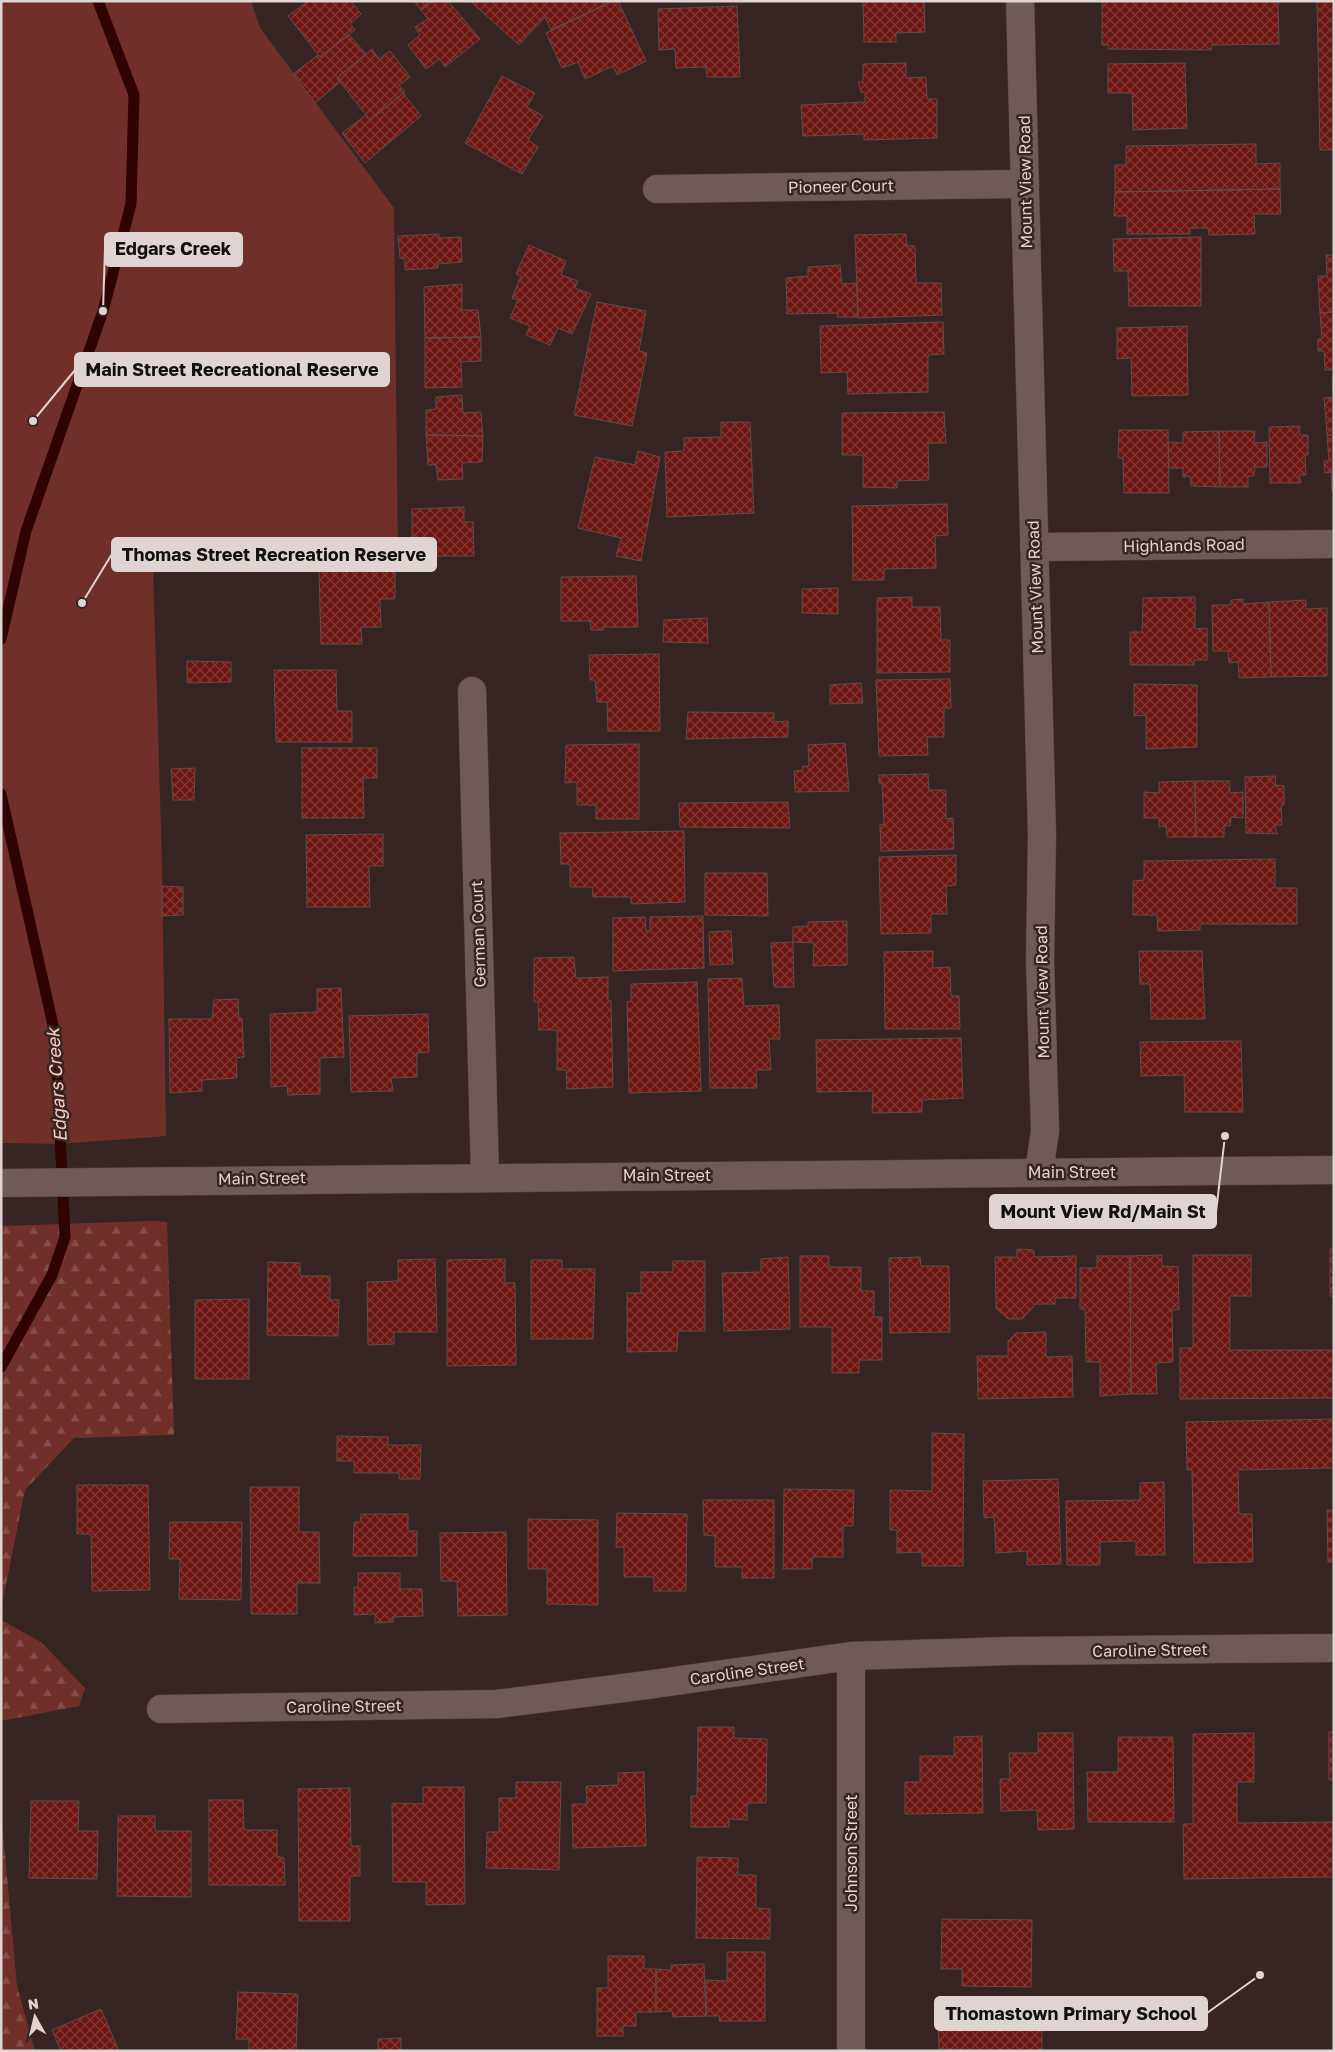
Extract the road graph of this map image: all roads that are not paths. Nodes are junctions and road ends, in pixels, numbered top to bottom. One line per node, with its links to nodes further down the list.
1 (1020, 1): 2 (street, Mount View Road)
2 (1025, 184): 3 (street, Pioneer Court); 5 (street, Mount View Road)
3 (657, 189)
4 (1334, 544): 5 (street, Highlands Road)
5 (1034, 547): 8 (street, Mount View Road)
6 (472, 691): 9 (street, German Court)
7 (1334, 1170): 8 (street, Main Street)
8 (1039, 1172): 9 (street, Main Street)
9 (485, 1176): 10 (street, Main Street)
10 (6, 1182)
11 (1334, 1648): 12 (street, Caroline Street)
12 (851, 1656): 13 (street, Caroline Street); 14 (street, Johnson Street)
13 (160, 1708)
14 (851, 2051)

